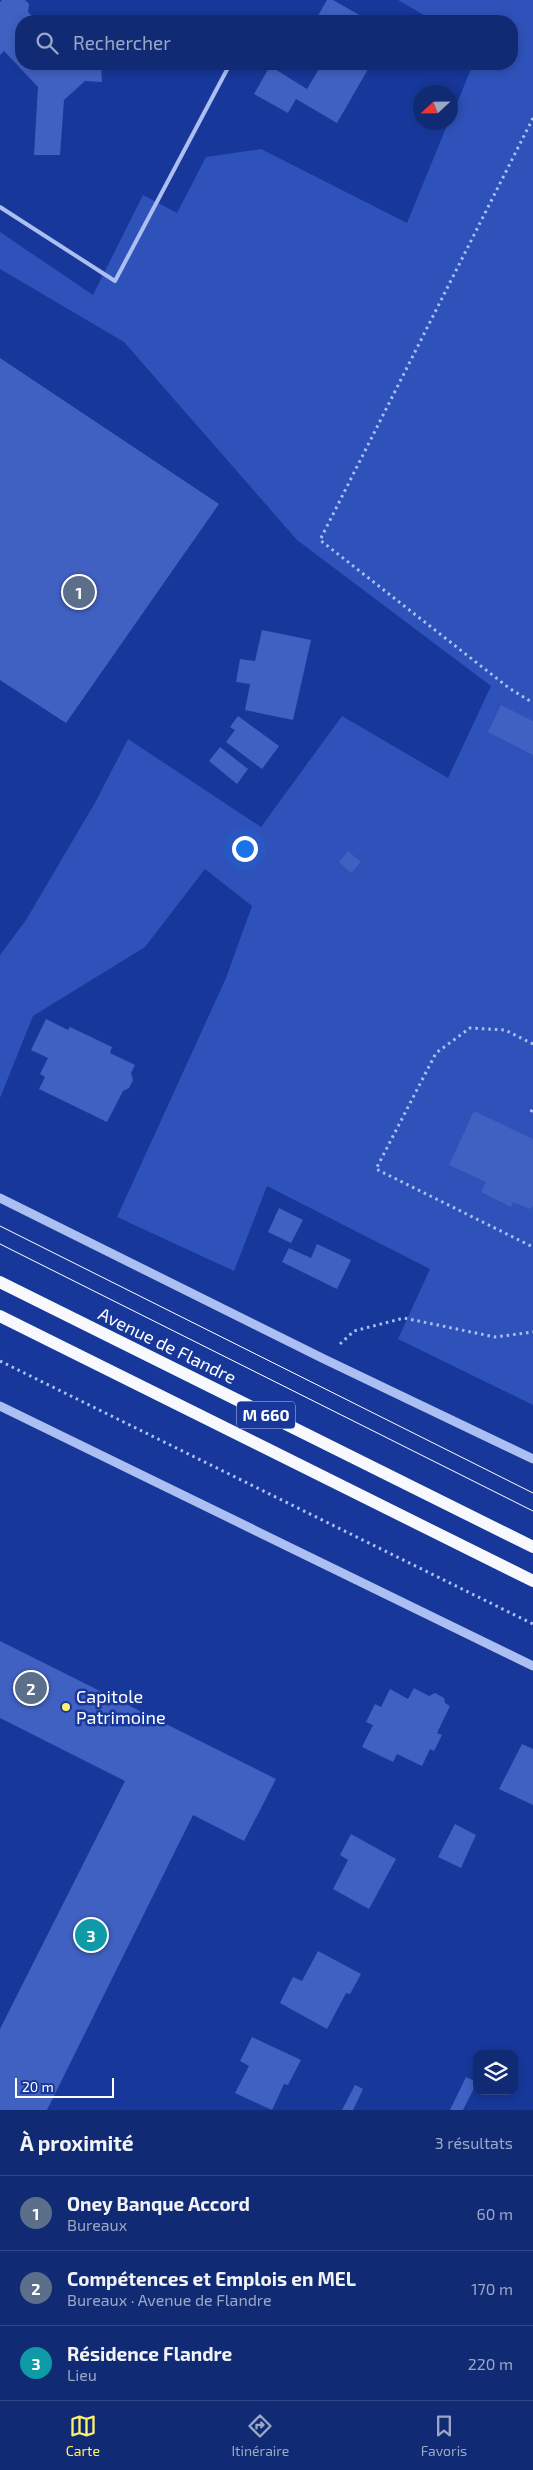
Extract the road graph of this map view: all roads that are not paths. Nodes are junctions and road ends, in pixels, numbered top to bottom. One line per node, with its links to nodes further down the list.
1 (227, 70): 2 (lane)
2 (0, 207)
3 (0, 1198): 7 (street)
4 (0, 1282): 8 (main road, Avenue de Flandre / M 660)
5 (0, 1316): 9 (main road, M 660)
6 (0, 1406): 10 (street)
7 (533, 1459)
8 (533, 1548)
9 (533, 1581)
10 (533, 1666)

